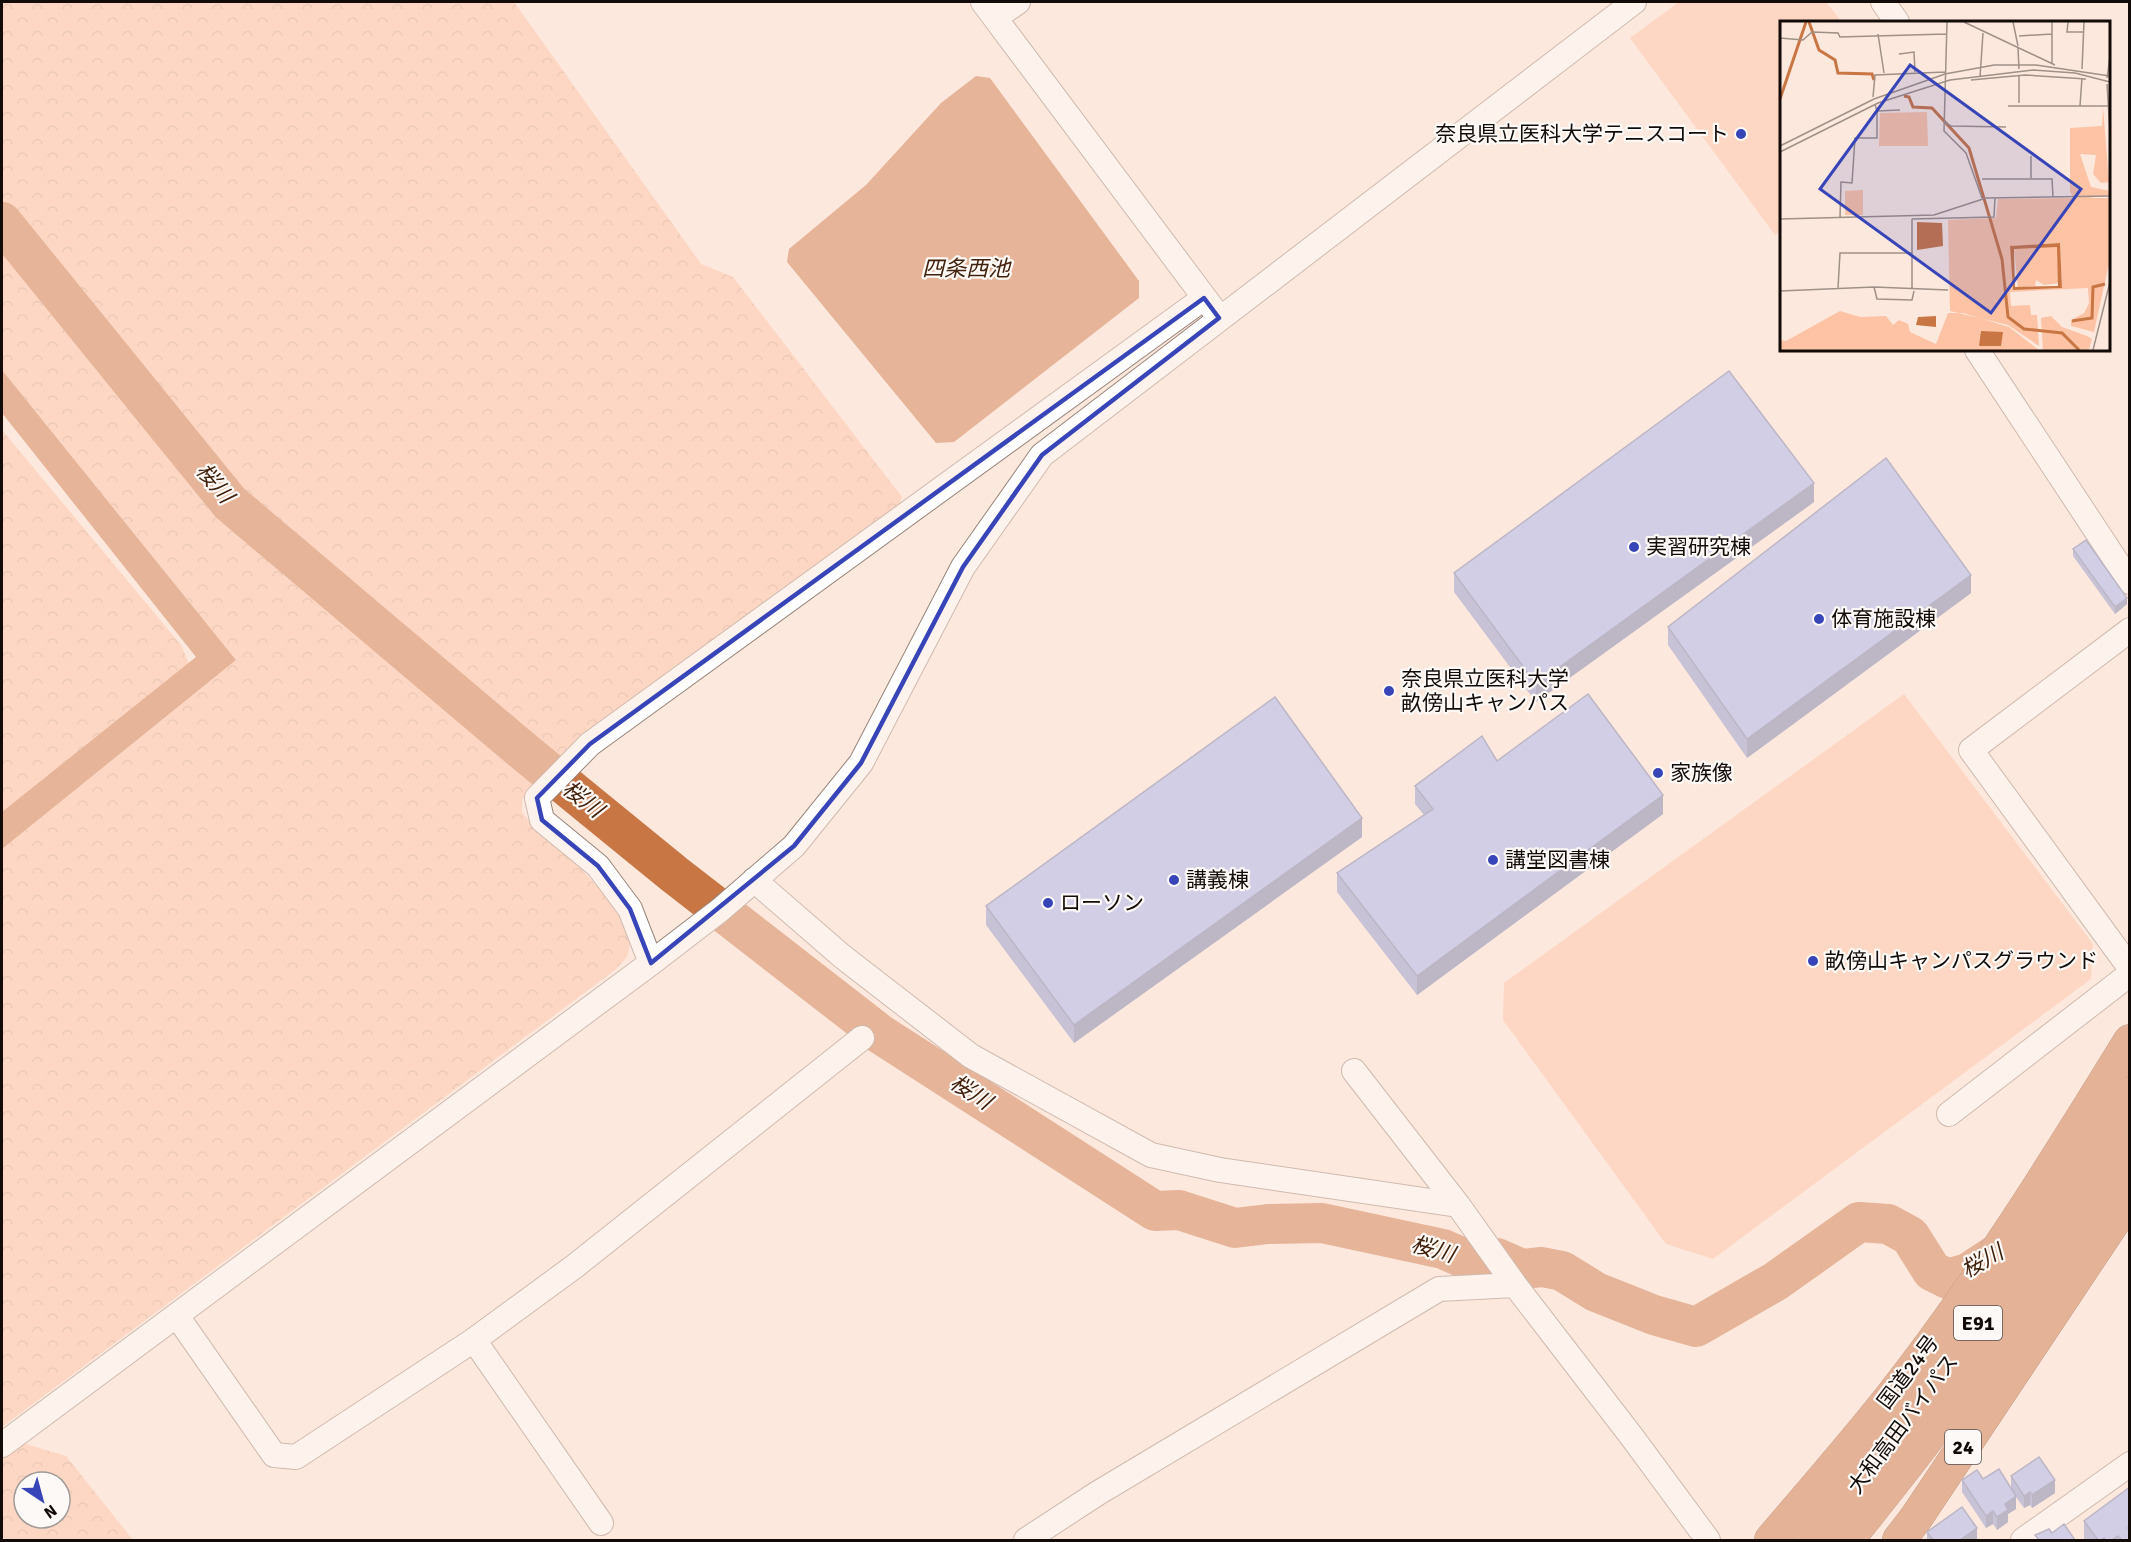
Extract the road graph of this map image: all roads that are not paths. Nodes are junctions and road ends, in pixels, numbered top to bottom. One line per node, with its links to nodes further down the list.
1 (1018, 2): 4 (street)
2 (1634, 2): 7 (street)
3 (1883, 2): 5 (street)
4 (989, 10): 6 (street)
5 (1896, 21)
6 (1204, 298): 7 (street); 12 (street)
7 (1219, 318): 11 (street)
8 (1978, 351): 9 (street)
9 (2130, 582)
10 (2130, 630): 13 (street)
11 (754, 880): 12 (street); 22 (street)
12 (651, 963): 24 (street)
13 (2130, 968)
14 (2130, 974): 19 (street)
15 (862, 1038): 26 (street)
16 (2130, 1041): 32 (highway, 国道24号)
17 (1354, 1071): 22 (street)
18 (2130, 1094): 33 (highway, 大和高田バイパス / E91)
19 (1948, 1114)
20 (2130, 1148): 25 (highway, 大和高田バイパス / E91)
21 (2130, 1197): 36 (highway, 24)
22 (1458, 1205): 23 (street)
23 (1515, 1285): 30 (street); 31 (street)
24 (177, 1316): 26 (street); 27 (street)
25 (2018, 1316): 34 (highway, 大和高田バイパス / E91); 35 (highway)
26 (474, 1340): 29 (street)
27 (2, 1445)
28 (2130, 1464): 37 (street)
29 (601, 1523)
30 (1026, 1540)
31 (1707, 1540)
32 (1771, 1540)
33 (1811, 1540)
34 (1847, 1540)
35 (1881, 1540)
36 (1899, 1540)
37 (2023, 1540)

